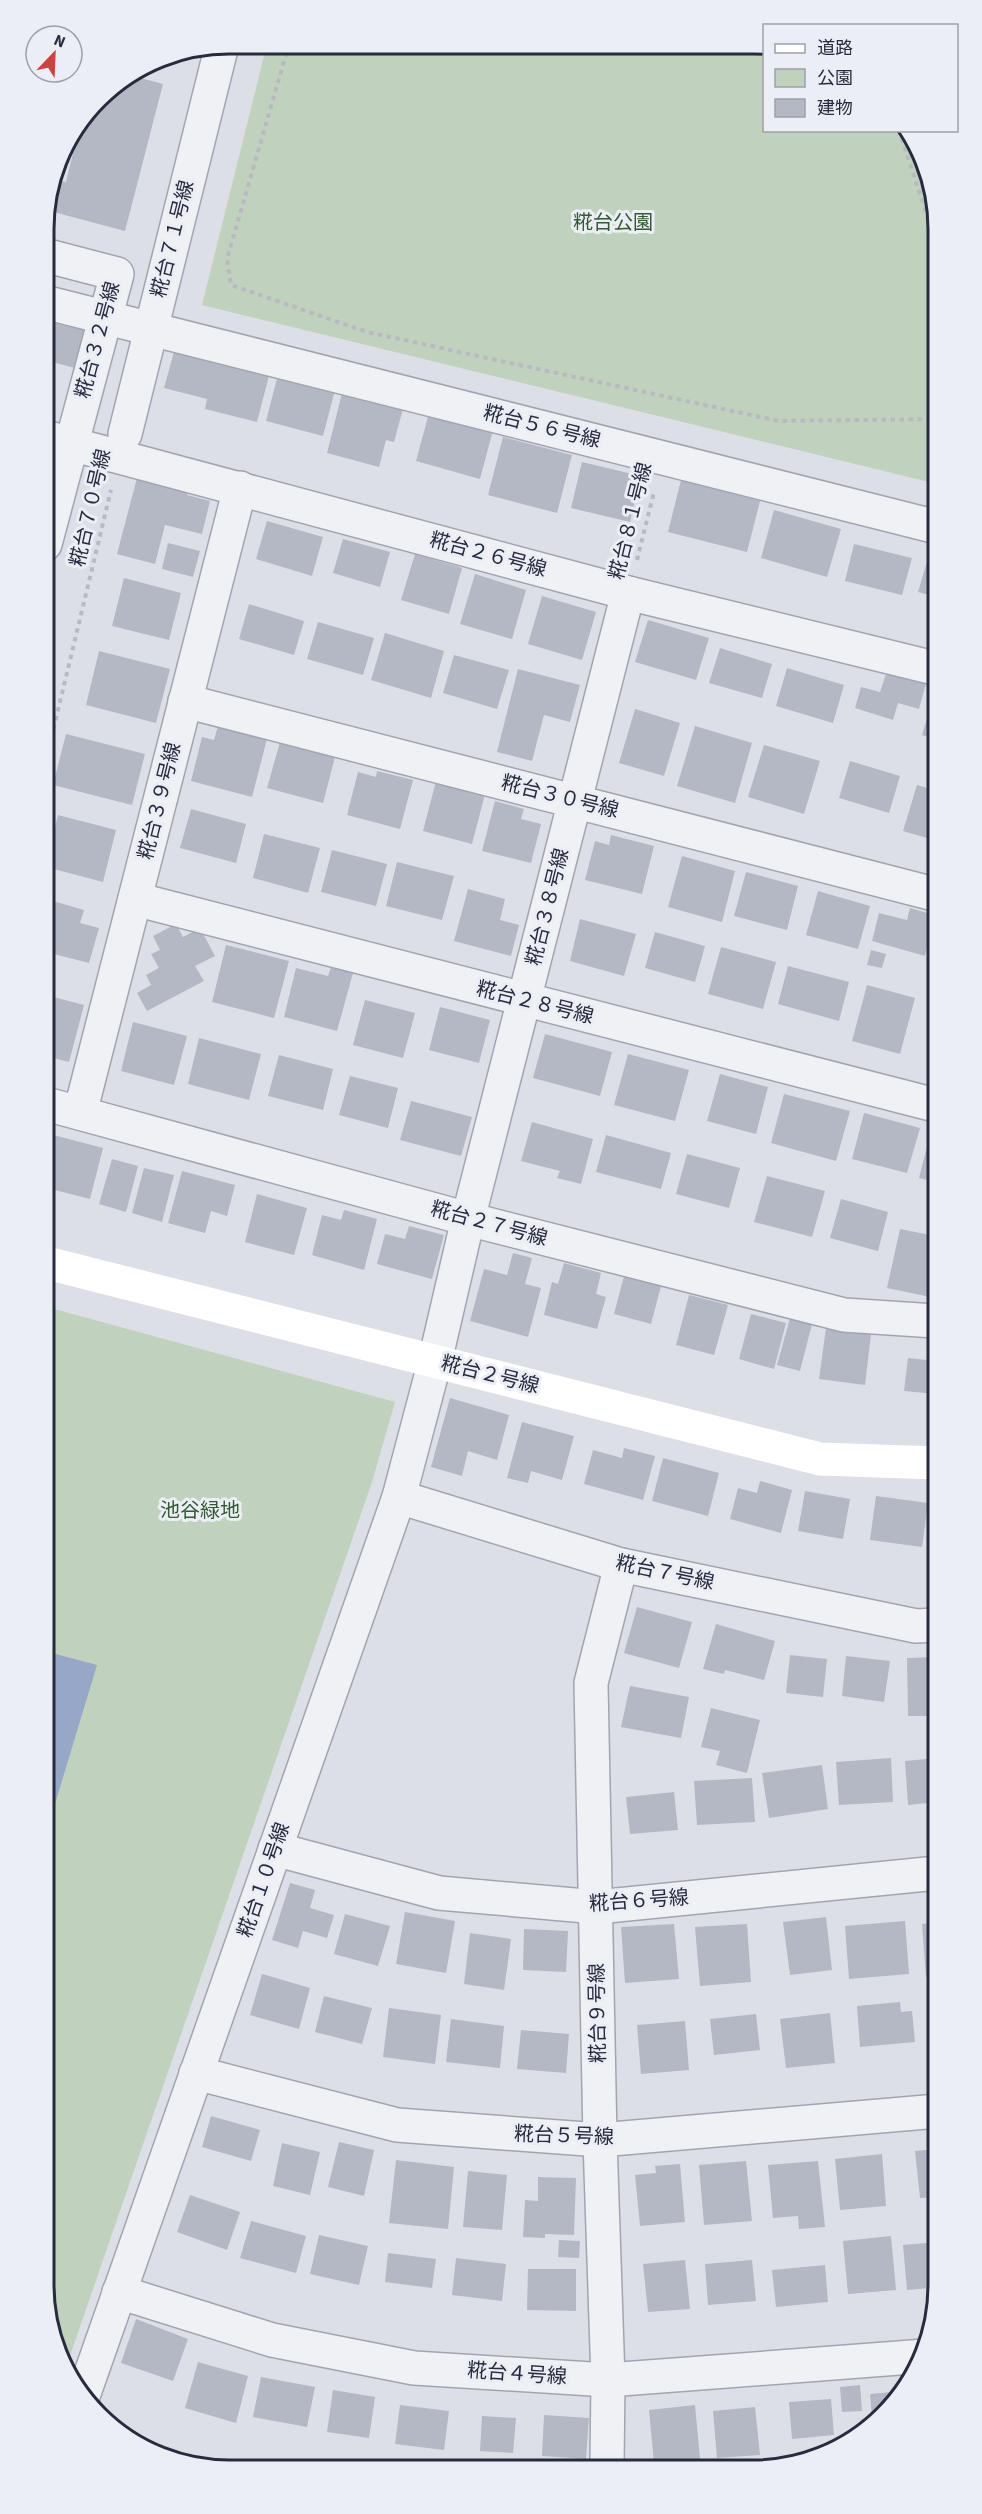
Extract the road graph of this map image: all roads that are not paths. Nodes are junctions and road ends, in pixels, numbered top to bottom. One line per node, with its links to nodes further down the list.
1 (220, 54): 5 (street, 糀台７１号線)
2 (54, 258): 4 (street, 糀台３２号線)
3 (54, 305): 4 (street, 糀台５６号線)
4 (105, 318): 5 (street, 糀台５６号線); 6 (street, 糀台３２号線)
5 (150, 330): 7 (street, 糀台７１号線); 10 (street, 糀台５６号線)
6 (58, 440): 7 (street, 糀台２６号線); 8 (street, 糀台３２号線)
7 (122, 445): 9 (street, 糀台２６号線)
8 (54, 472)
9 (240, 488): 11 (street, 糀台２６号線); 13 (street, 糀台３９号線)
10 (928, 525)
11 (628, 593): 12 (street, 糀台２６号線); 14 (street, 糀台３８号線)
12 (928, 667)
13 (185, 701): 14 (street, 糀台３０号線); 16 (street, 糀台３９号線)
14 (574, 801): 15 (street, 糀台３０号線); 17 (street, 糀台３８号線)
15 (928, 892)
16 (135, 899): 17 (street, 糀台２８号線); 20 (street, 糀台３９号線)
17 (525, 1000): 18 (street, 糀台２８号線); 21 (street, 糀台３８号線)
18 (928, 1103)
19 (54, 1106): 20 (street, 糀台２７号線)
20 (80, 1113): 21 (street, 糀台２７号線)
21 (468, 1219): 23 (street, 糀台２７号線); 24 (street, 糀台３８号線)
22 (54, 1265): 24 (street, 糀台２号線)
23 (928, 1321)
24 (435, 1361): 25 (street, 糀台２号線); 26 (street, 糀台１０号線)
25 (928, 1462)
26 (399, 1497): 27 (street, 糀台７号線); 29 (street, 糀台１０号線)
27 (621, 1565): 28 (street, 糀台７号線); 31 (street, 糀台９号線)
28 (928, 1625)
29 (275, 1849): 31 (street, 糀台６号線); 32 (street, 糀台１０号線)
30 (928, 1874): 31 (street, 糀台６号線)
31 (597, 1907): 34 (street, 糀台９号線)
32 (196, 2073): 34 (street, 糀台５号線); 35 (street, 糀台１０号線)
33 (928, 2112): 34 (street, 糀台５号線)
34 (600, 2140): 37 (street, 糀台９号線)
35 (119, 2292): 37 (street, 糀台４号線); 38 (street, 糀台１０号線)
36 (913, 2357): 37 (street, 糀台４号線)
37 (608, 2380): 39 (street, 糀台９号線)
38 (86, 2386)
39 (607, 2460)

